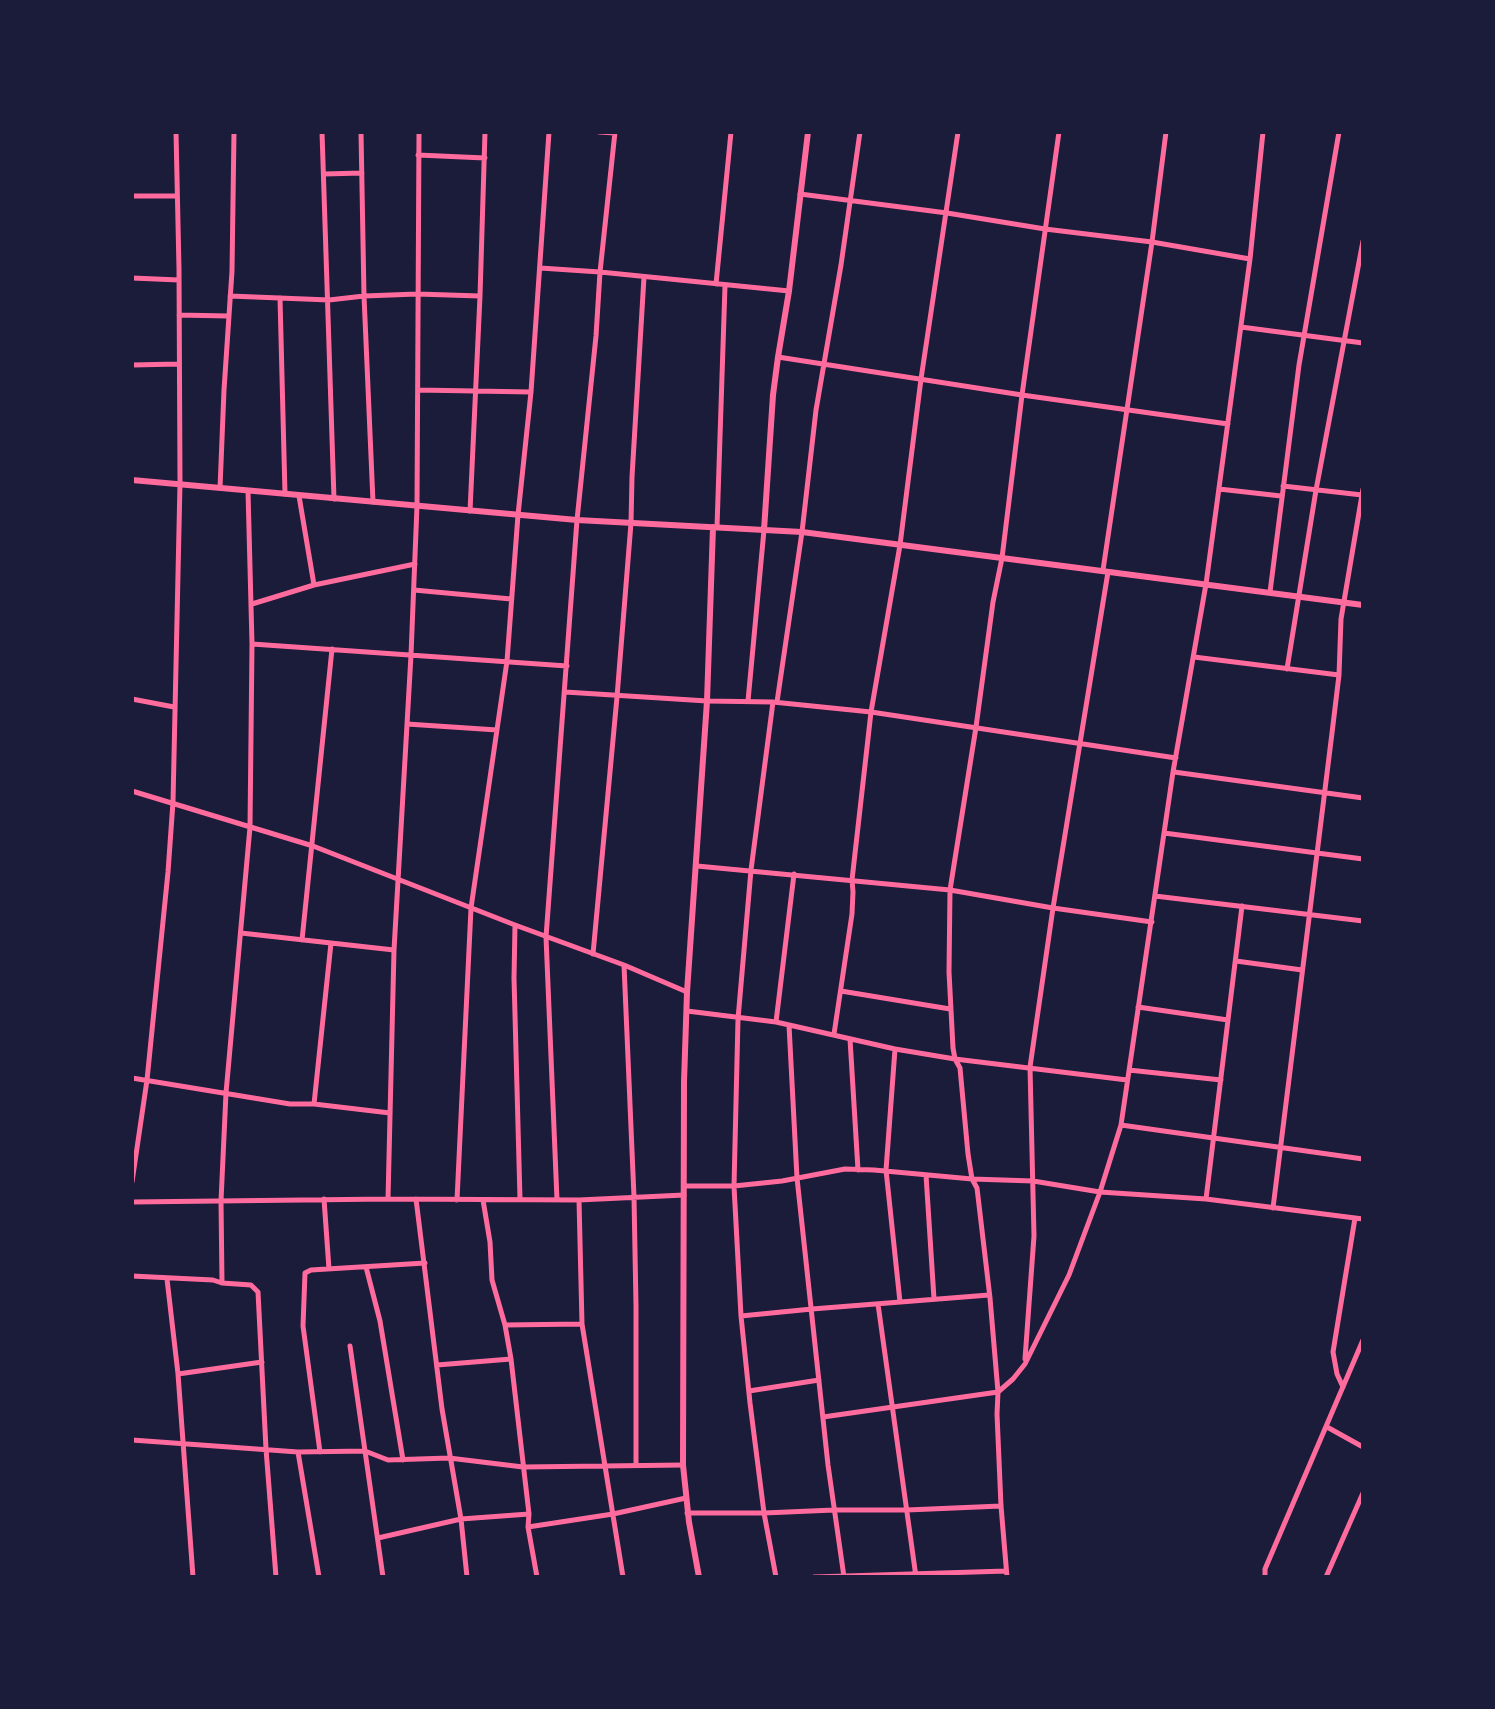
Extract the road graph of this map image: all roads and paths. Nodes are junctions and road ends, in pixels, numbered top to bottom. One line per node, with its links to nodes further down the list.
1 (176, 132): 24 (street)
2 (234, 132): 40 (street)
3 (322, 132): 21 (street)
4 (361, 132): 20 (street)
5 (419, 132): 18 (street)
6 (485, 132): 19 (street)
7 (549, 132): 31 (street)
8 (599, 132): 17 (street)
9 (731, 132): 36 (street)
10 (808, 132): 22 (street)
11 (860, 132): 25 (street)
12 (958, 132): 26 (street)
13 (1059, 132): 27 (street)
14 (1166, 132): 29 (street)
15 (1263, 132): 30 (street)
16 (1339, 132): 48 (street)
17 (615, 133): 32 (street)
18 (418, 155): 19 (street); 39 (street)
19 (485, 158): 42 (street)
20 (362, 173): 21 (street); 41 (street)
21 (324, 174): 44 (street)
22 (800, 194): 25 (street); 38 (street)
23 (132, 196): 24 (street)
24 (176, 196): 35 (street)
25 (850, 201): 26 (street); 53 (street)
26 (947, 213): 27 (street); 55 (street)
27 (1045, 229): 29 (street); 59 (street)
28 (1363, 241): 49 (street)
29 (1152, 242): 30 (street); 60 (street)
30 (1250, 259): 47 (street)
31 (540, 268): 32 (street); 58 (street)
32 (600, 272): 33 (street); 78 (street)
33 (644, 277): 36 (street); 79 (street)
34 (132, 278): 35 (street)
35 (179, 280): 45 (street)
36 (716, 284): 37 (street)
37 (725, 286): 38 (street); 80 (street)
38 (789, 291): 51 (street)
39 (417, 294): 41 (street); 42 (street); 56 (street)
40 (230, 296): 43 (street); 46 (street)
41 (364, 296): 44 (street); 74 (street)
42 (480, 296): 57 (street)
43 (280, 298): 44 (street); 70 (street)
44 (329, 300): 73 (street)
45 (179, 315): 46 (street); 52 (street)
46 (228, 316): 65 (street)
47 (1241, 327): 48 (street); 61 (street)
48 (1304, 336): 49 (street); 64 (street)
49 (1345, 340): 50 (street); 67 (street)
50 (1363, 343)
51 (778, 357): 53 (street); 81 (street)
52 (179, 364): 54 (street); 63 (street)
53 (823, 364): 55 (street); 82 (street)
54 (132, 365)
55 (921, 379): 59 (street); 83 (street)
56 (418, 390): 57 (street); 75 (street)
57 (476, 390): 58 (street); 76 (street)
58 (531, 392): 77 (street)
59 (1022, 395): 60 (street); 84 (street)
60 (1126, 409): 61 (street); 86 (street)
61 (1228, 424): 66 (street)
62 (132, 480): 63 (street)
63 (180, 483): 65 (street); 110 (street)
64 (1283, 486): 67 (street); 72 (street)
65 (220, 488): 68 (street)
66 (1219, 489): 72 (street); 87 (street)
67 (1316, 490): 69 (street); 91 (street)
68 (248, 491): 70 (street); 94 (street)
69 (1363, 493): 93 (street)
70 (285, 494): 71 (street)
71 (299, 496): 73 (street); 88 (street)
72 (1281, 496): 90 (street)
73 (334, 499): 74 (street)
74 (373, 502): 75 (street)
75 (417, 506): 76 (street); 85 (street)
76 (470, 511): 77 (street)
77 (518, 515): 78 (street); 92 (street)
78 (577, 520): 79 (street); 101 (street)
79 (631, 523): 80 (street); 105 (street)
80 (715, 527): 81 (street); 107 (street)
81 (764, 530): 82 (street); 108 (street)
82 (802, 532): 83 (street); 109 (street)
83 (900, 545): 84 (street); 111 (street)
84 (1002, 558): 86 (street); 113 (street)
85 (415, 564): 88 (street); 89 (street)
86 (1106, 570): 87 (street); 115 (street)
87 (1206, 584): 90 (street); 99 (street)
88 (314, 585): 94 (street)
89 (414, 590): 92 (street); 98 (street)
90 (1270, 592): 91 (street)
91 (1299, 596): 93 (street); 102 (street)
92 (511, 599): 100 (street)
93 (1344, 602): 95 (street); 103 (street)
94 (252, 604): 96 (street)
95 (1363, 605)
96 (252, 644): 97 (street); 122 (street)
97 (332, 649): 98 (street); 124 (street)
98 (411, 655): 100 (street); 112 (street)
99 (1194, 657): 102 (street); 116 (street)
100 (507, 661): 101 (street); 114 (street)
101 (567, 666): 104 (street)
102 (1287, 669): 103 (street)
103 (1339, 675): 119 (street)
104 (565, 692): 105 (street); 142 (street)
105 (617, 697): 107 (street); 146 (street)
106 (132, 699): 110 (street)
107 (707, 701): 108 (street); 127 (street)
108 (748, 701): 109 (street)
109 (775, 702): 111 (street); 128 (street)
110 (174, 707): 121 (street)
111 (871, 712): 113 (street); 131 (street)
112 (407, 724): 114 (street); 130 (street)
113 (976, 727): 115 (street); 132 (street)
114 (497, 730): 135 (street)
115 (1080, 743): 116 (street); 136 (street)
116 (1176, 758): 117 (street)
117 (1173, 772): 119 (street); 123 (street)
118 (132, 791): 121 (street)
119 (1324, 794): 120 (street); 125 (street)
120 (1363, 798)
121 (173, 802): 122 (street); 166 (street)
122 (250, 827): 124 (street); 141 (street)
123 (1164, 833): 125 (street); 133 (street)
124 (313, 846): 130 (street); 143 (street)
125 (1316, 853): 126 (street); 137 (street)
126 (1363, 859)
127 (697, 866): 128 (street); 151 (street)
128 (751, 870): 129 (street); 155 (street)
129 (794, 874): 131 (street); 157 (street)
130 (398, 880): 135 (street); 145 (street)
131 (852, 880): 132 (street); 150 (street)
132 (950, 890): 136 (street); 153 (street)
133 (1155, 896): 134 (street); 139 (street)
134 (1242, 906): 137 (street); 147 (street)
135 (471, 908): 140 (street); 192 (street)
136 (1053, 908): 139 (street); 163 (street)
137 (1309, 915): 138 (street); 149 (street)
138 (1363, 921)
139 (1152, 922): 152 (street)
140 (515, 925): 142 (street); 190 (street)
141 (241, 933): 143 (street); 169 (street)
142 (546, 937): 146 (street); 194 (street)
143 (302, 940): 144 (street)
144 (331, 943): 145 (street); 170 (street)
145 (394, 950): 171 (street)
146 (593, 954): 148 (street)
147 (1236, 961): 149 (street); 156 (street)
148 (624, 965): 151 (street); 186 (street)
149 (1302, 970): 174 (street)
150 (841, 991): 153 (street); 159 (street)
151 (687, 992): 154 (street)
152 (1138, 1007): 156 (street); 164 (street)
153 (950, 1009): 162 (street)
154 (687, 1011): 155 (street); 184 (street)
155 (738, 1019): 157 (street); 183 (street)
156 (1228, 1020): 168 (street)
157 (776, 1022): 158 (street)
158 (789, 1025): 159 (street); 179 (street)
159 (834, 1034): 160 (street)
160 (850, 1039): 161 (street); 176 (street)
161 (895, 1049): 162 (street); 177 (street)
162 (955, 1059): 163 (street); 180 (street)
163 (1030, 1067): 167 (street); 181 (street)
164 (1129, 1070): 167 (street); 168 (street)
165 (132, 1078): 166 (street)
166 (147, 1080): 169 (street); 182 (street)
167 (1127, 1080): 172 (street)
168 (1221, 1080): 173 (street)
169 (226, 1093): 170 (street); 196 (street)
170 (314, 1104): 171 (street)
171 (390, 1113): 188 (street)
172 (1121, 1125): 173 (street); 185 (street)
173 (1214, 1138): 174 (street); 191 (street)
174 (1279, 1147): 175 (street); 198 (street)
175 (1363, 1159)
176 (858, 1170): 177 (street); 179 (street)
177 (886, 1170): 178 (street); 209 (street)
178 (926, 1175): 180 (street); 208 (street)
179 (797, 1178): 183 (street); 211 (street)
180 (972, 1179): 181 (street); 207 (street)
181 (1033, 1181): 185 (street); 219 (street)
182 (132, 1182)
183 (734, 1186): 184 (street); 212 (street)
184 (684, 1190): 186 (street); 239 (street)
185 (1100, 1192): 191 (street); 219 (street)
186 (634, 1197): 195 (street); 238 (street)
187 (324, 1199): 188 (street); 196 (street); 203 (street)
188 (388, 1199): 189 (street)
189 (416, 1199): 192 (street); 201 (street)
190 (520, 1199): 193 (street); 194 (street)
191 (1206, 1199): 198 (street)
192 (457, 1200): 193 (street)
193 (483, 1200): 214 (street)
194 (557, 1200): 195 (street)
195 (579, 1200): 213 (street)
196 (221, 1201): 197 (street); 206 (street)
197 (132, 1202)
198 (1273, 1208): 199 (street)
199 (1355, 1218): 200 (street); 223 (street)
200 (1363, 1219)
201 (425, 1263): 202 (street); 220 (street)
202 (366, 1267): 203 (street); 237 (street)
203 (329, 1269): 235 (street)
204 (132, 1276): 205 (street)
205 (167, 1279): 206 (street); 221 (street)
206 (222, 1283): 218 (street)
207 (989, 1295): 208 (street); 225 (street)
208 (934, 1299): 209 (street)
209 (900, 1302): 210 (street)
210 (878, 1304): 211 (street); 226 (street)
211 (812, 1309): 212 (street); 222 (street)
212 (741, 1316): 224 (street)
213 (582, 1324): 214 (street); 241 (street)
214 (505, 1325): 217 (street)
215 (1363, 1340): 223 (street)
216 (350, 1346): 233 (street)
217 (511, 1359): 220 (street); 240 (street)
218 (262, 1362): 221 (street); 232 (street)
219 (1025, 1364): 225 (street)
220 (437, 1365): 236 (street)
221 (178, 1374): 230 (street)
222 (819, 1380): 224 (street); 227 (street)
223 (1343, 1387): 228 (street)
224 (749, 1391): 248 (street)
225 (998, 1392): 226 (street); 244 (street)
226 (893, 1407): 227 (street); 246 (street)
227 (823, 1417): 245 (street)
228 (1327, 1427): 231 (street); 267 (street)
229 (132, 1440): 230 (street)
230 (184, 1443): 232 (street); 257 (street)
231 (1363, 1447)
232 (266, 1449): 234 (street); 258 (street)
233 (365, 1451): 235 (street); 237 (street); 253 (street)
234 (298, 1452): 235 (street); 259 (street)
235 (320, 1452)
236 (449, 1458): 237 (street); 240 (street); 251 (street)
237 (403, 1460)
238 (636, 1465): 239 (street); 241 (street)
239 (683, 1465): 243 (street)
240 (523, 1467): 241 (street); 249 (street)
241 (605, 1467): 250 (street)
242 (1363, 1493): 268 (street)
243 (686, 1498): 247 (street); 250 (street)
244 (1001, 1506): 246 (street); 254 (street)
245 (834, 1510): 246 (street); 248 (street); 256 (street)
246 (907, 1510): 255 (street)
247 (687, 1513): 248 (street); 264 (street)
248 (764, 1513): 265 (street)
249 (529, 1514): 251 (street); 252 (street)
250 (613, 1514): 252 (street); 263 (street)
251 (461, 1519): 253 (street); 261 (street)
252 (528, 1527): 262 (street)
253 (378, 1538): 260 (street)
254 (1006, 1574): 255 (street)
255 (915, 1575): 256 (street)
256 (844, 1576): 266 (street)
257 (193, 1577)
258 (276, 1577)
259 (319, 1577)
260 (383, 1577)
261 (467, 1577)
262 (537, 1577)
263 (623, 1577)
264 (699, 1577)
265 (776, 1577)
266 (814, 1577)
267 (1265, 1577)
268 (1326, 1577)

